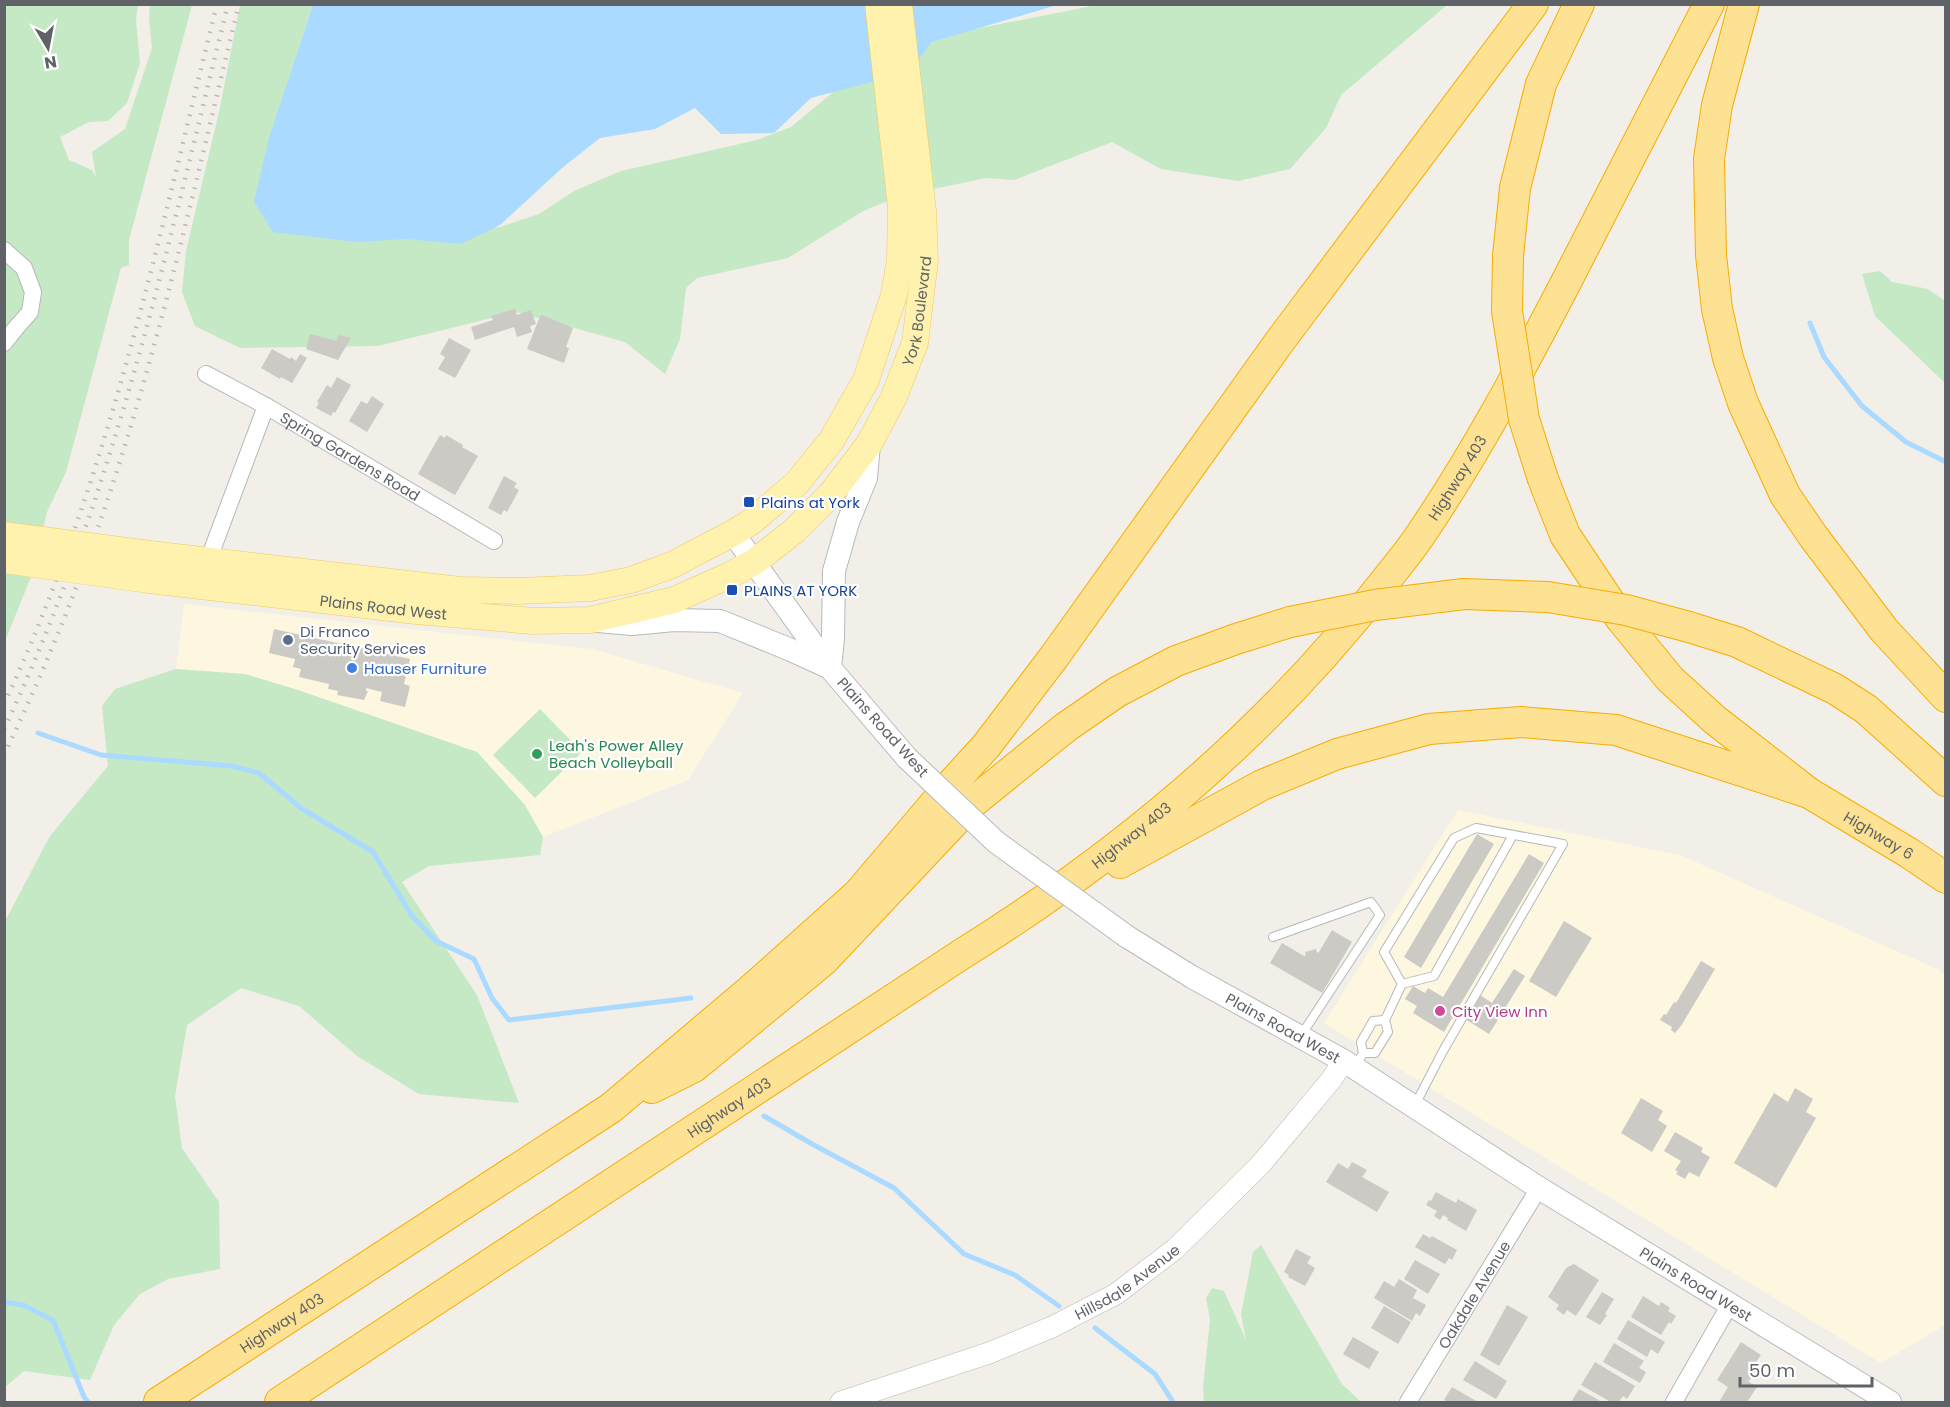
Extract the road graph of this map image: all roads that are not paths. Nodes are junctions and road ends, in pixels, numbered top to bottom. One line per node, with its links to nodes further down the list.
1 (878, 4): 7 (main road, York Boulevard)
2 (899, 4): 7 (main road, York Boulevard)
3 (1533, 4): 33 (highway, Highway 403)
4 (1579, 4): 23 (highway, bridge)
5 (1709, 4): 26 (highway, Highway 403)
6 (1744, 4): 21 (highway)
7 (912, 209): 12 (main road, York Boulevard); 13 (main road, York Boulevard)
8 (4, 250): 9 (street)
9 (4, 344)
10 (206, 374): 11 (street, Spring Gardens Road)
11 (266, 406): 15 (street, Spring Gardens Road); 17 (street)
12 (869, 444): 18 (main road, York Boulevard); 20 (main road)
13 (733, 534): 17 (main road, Plains Road West); 18 (main road, Plains Road West)
14 (4, 535): 17 (main road, Plains Road West, bridge)
15 (495, 541)
16 (4, 560): 19 (main road, Plains Road West, bridge)
17 (208, 561)
18 (754, 562): 19 (main road, Plains Road West); 20 (main road, Plains Road West)
19 (590, 620): 20 (main road)
20 (830, 668): 30 (main road, Plains Road West, bridge)
21 (1946, 697)
22 (1946, 781): 33 (highway, bridge)
23 (1809, 793): 25 (highway, Highway 6); 26 (highway)
24 (1513, 835): 28 (lane); 28 (lane); 32 (lane)
25 (1946, 878)
26 (1018, 919): 37 (highway, Highway 403)
27 (1273, 937): 30 (lane)
28 (1402, 984): 29 (lane)
29 (1385, 1020): 31 (lane); 31 (lane)
30 (1300, 1037): 31 (main road, Plains Road West)
31 (1354, 1061): 32 (main road, Plains Road West); 38 (street, Hillsdale Avenue)
32 (1414, 1107): 34 (main road, Plains Road West)
33 (611, 1108): 36 (highway, Highway 403)
34 (1539, 1188): 35 (main road, Plains Road West); 39 (street, Oakdale Avenue)
35 (1730, 1304): 40 (street); 41 (main road, Plains Road West)
36 (159, 1402)
37 (280, 1402)
38 (841, 1402)
39 (1408, 1402)
40 (1674, 1402)
41 (1890, 1402)

